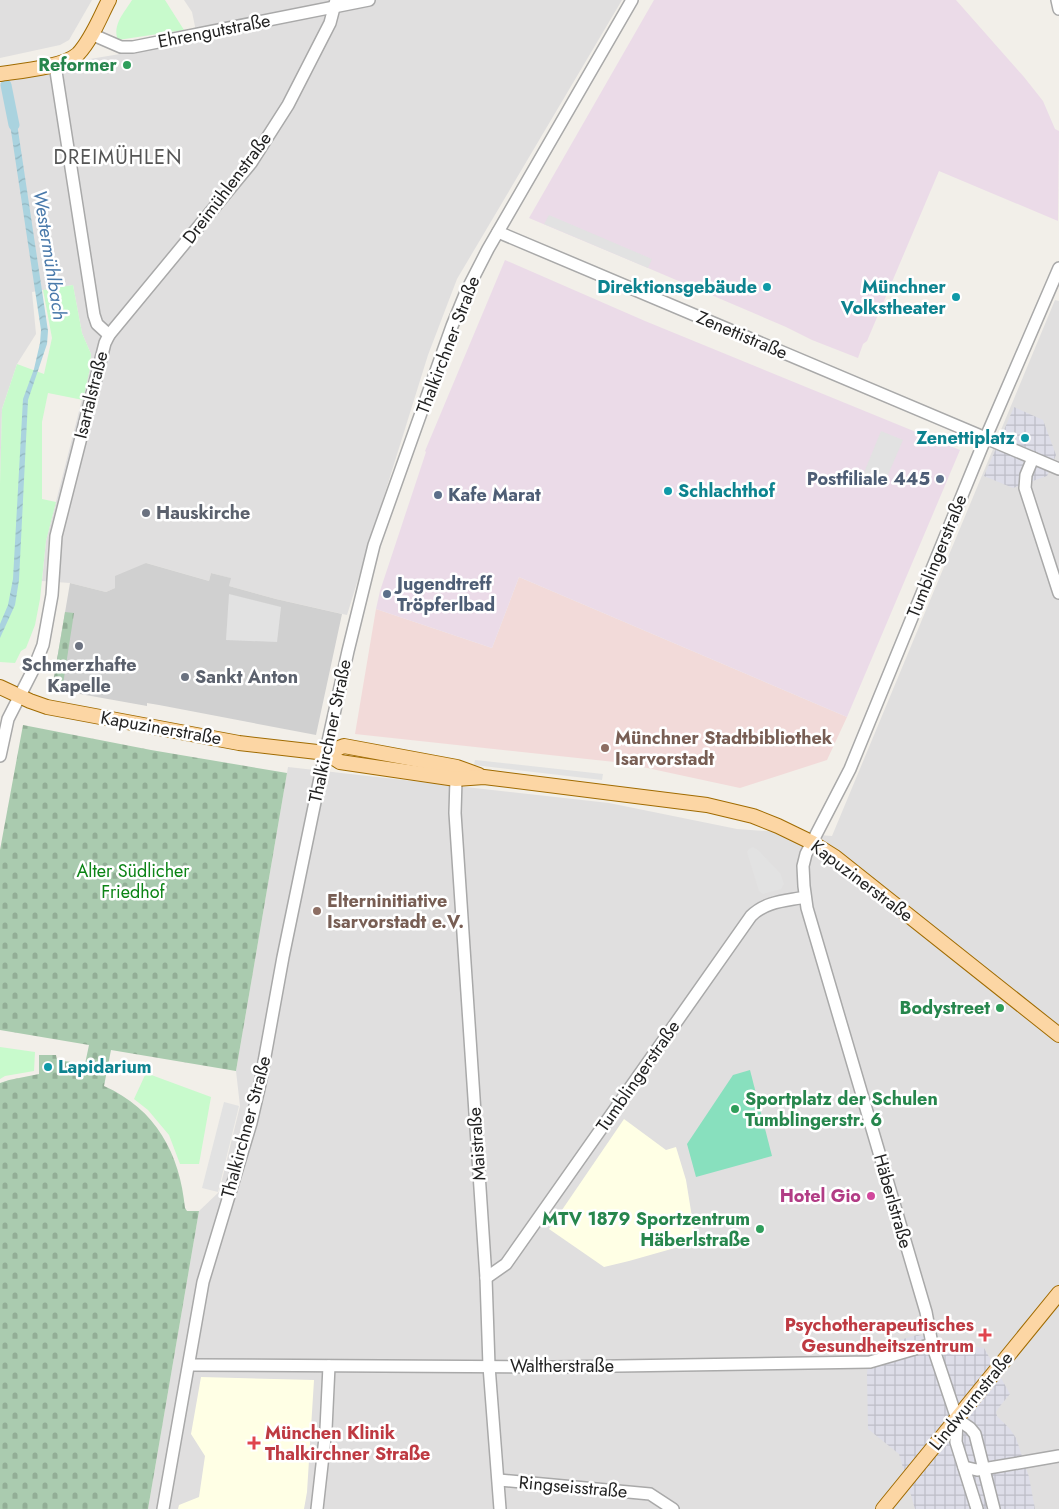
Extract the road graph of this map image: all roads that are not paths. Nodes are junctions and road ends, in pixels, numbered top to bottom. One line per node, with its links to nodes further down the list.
1 (109, 0): 7 (main road)
2 (369, 0): 5 (street, Ehrengutstraße)
3 (632, 0): 10 (street, Thalkirchner Straße)
4 (1057, 0): 6 (street)
5 (335, 3): 7 (street, Ehrengutstraße); 13 (street, Dreimühlenstraße)
6 (1059, 8)
7 (91, 34): 8 (main road)
8 (54, 65): 9 (main road); 13 (street, Isartalstraße)
9 (0, 74)
10 (498, 232): 14 (street, Zenettistraße); 20 (street, Thalkirchner Straße)
11 (1059, 268): 12 (street, Tumblingerstraße)
12 (1054, 292): 14 (street, Tumblingerstraße)
13 (109, 335): 19 (street, Isartalstraße)
14 (986, 437): 15 (street); 24 (street, Tumblingerstraße)
15 (1033, 458): 16 (street); 17 (street)
16 (1059, 469)
17 (1059, 593)
18 (0, 687): 19 (main road, Kapuzinerstraße)
19 (20, 696): 20 (main road, Kapuzinerstraße); 21 (street, Isartalstraße)
20 (326, 753): 22 (main road, Kapuzinerstraße); 23 (main road, Kapuzinerstraße); 31 (street, Thalkirchner Straße)
21 (0, 756)
22 (484, 777): 23 (main road, Kapuzinerstraße); 24 (main road, Kapuzinerstraße)
23 (456, 779): 28 (street, Maistraße)
24 (811, 842): 25 (street, Tumblingerstraße); 27 (main road, Kapuzinerstraße)
25 (803, 866): 26 (street, Häberlstraße)
26 (805, 897): 28 (street, Tumblingerstraße); 30 (street, Häberlstraße)
27 (1059, 1035)
28 (486, 1278): 33 (street, Maistraße)
29 (1059, 1293): 34 (main road, Lindwurmstraße)
30 (932, 1344): 33 (street, Waltherstraße); 34 (street, Häberlstraße)
31 (189, 1365): 32 (street, Waltherstraße); 39 (street, Thalkirchner Straße)
32 (329, 1366): 33 (street, Waltherstraße); 40 (street)
33 (490, 1366): 38 (street, Maistraße)
34 (957, 1419): 36 (street); 37 (street); 43 (main road, Lindwurmstraße)
35 (1059, 1456): 37 (street)
36 (964, 1467): 37 (street); 44 (street)
37 (984, 1469): 45 (street)
38 (499, 1480): 41 (street, Maistraße); 42 (street, Ringseisstraße)
39 (163, 1509)
40 (318, 1509)
41 (500, 1509)
42 (673, 1509)
43 (883, 1509)
44 (977, 1509)
45 (994, 1509)

